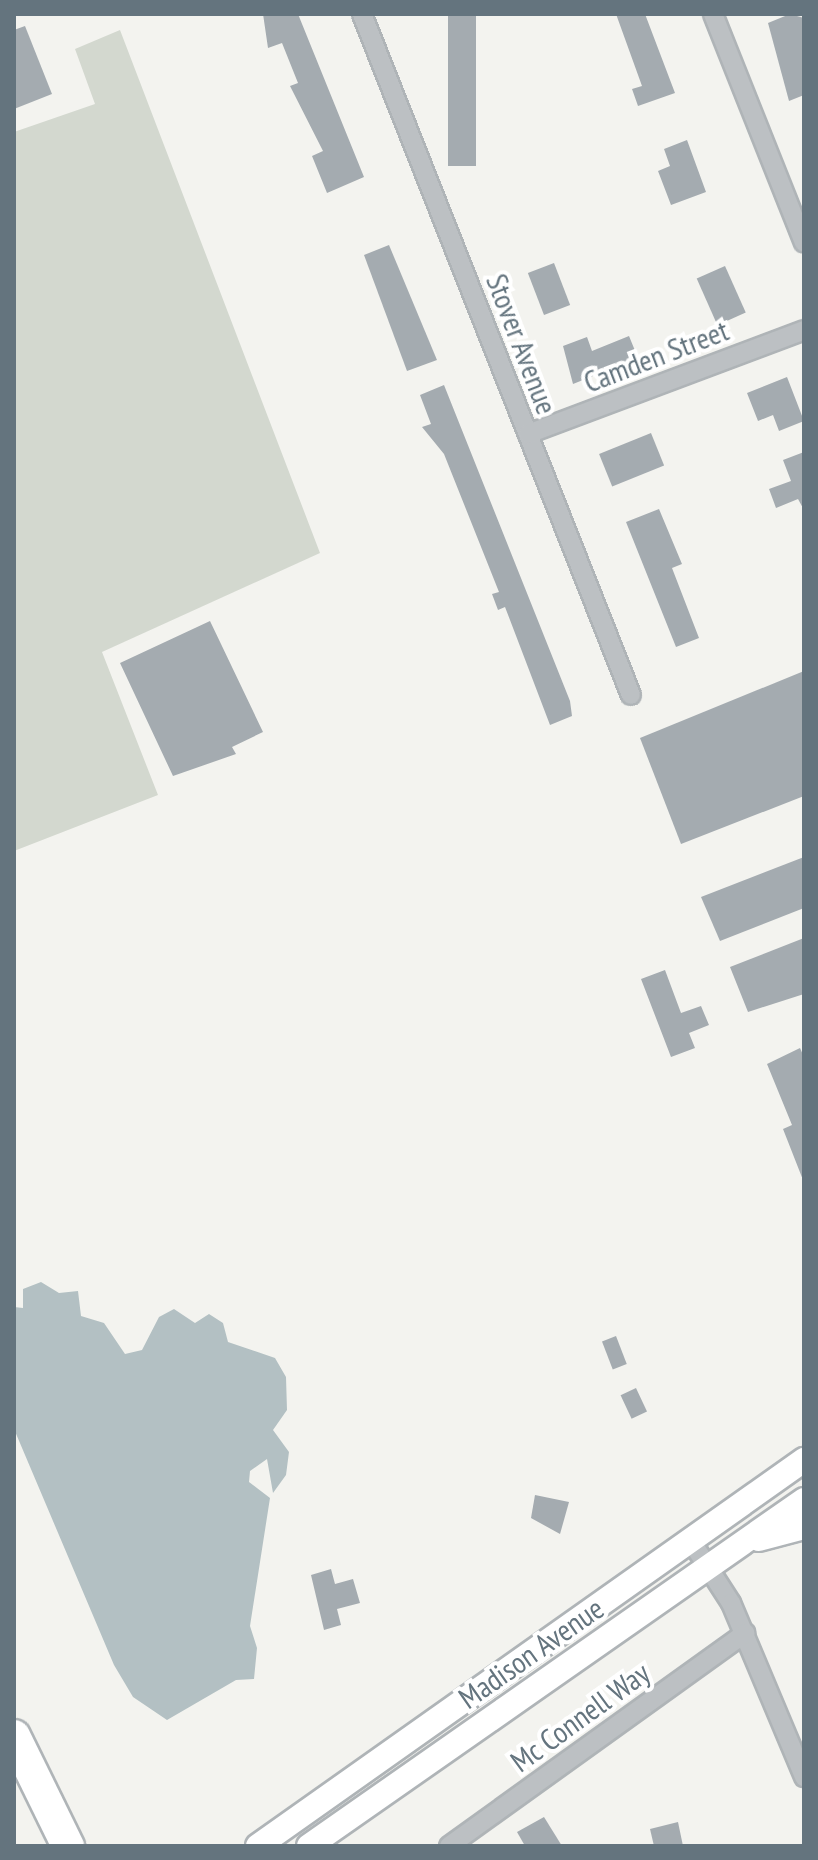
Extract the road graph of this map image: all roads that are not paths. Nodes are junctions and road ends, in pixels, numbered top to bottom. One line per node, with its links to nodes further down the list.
1 (362, 14): 5 (street, Stover Avenue)
2 (713, 14): 3 (street)
3 (804, 243)
4 (804, 330): 5 (street, Camden Street)
5 (528, 434): 6 (street, Stover Avenue)
6 (631, 695)
7 (804, 1460): 10 (main road, Madison Avenue)
8 (804, 1492): 10 (main road)
9 (804, 1500): 13 (main road, Madison Avenue)
10 (734, 1510): 12 (main road, Madison Avenue)
11 (804, 1527): 13 (main road)
12 (691, 1541): 14 (street); 19 (main road, Madison Avenue)
13 (742, 1544): 14 (main road, Madison Avenue)
14 (708, 1565): 15 (street); 20 (main road, Madison Avenue)
15 (745, 1633): 17 (street); 21 (street, Mc Connell Way)
16 (14, 1736): 18 (highway)
17 (804, 1777)
18 (68, 1846)
19 (258, 1846)
20 (309, 1846)
21 (449, 1846)

